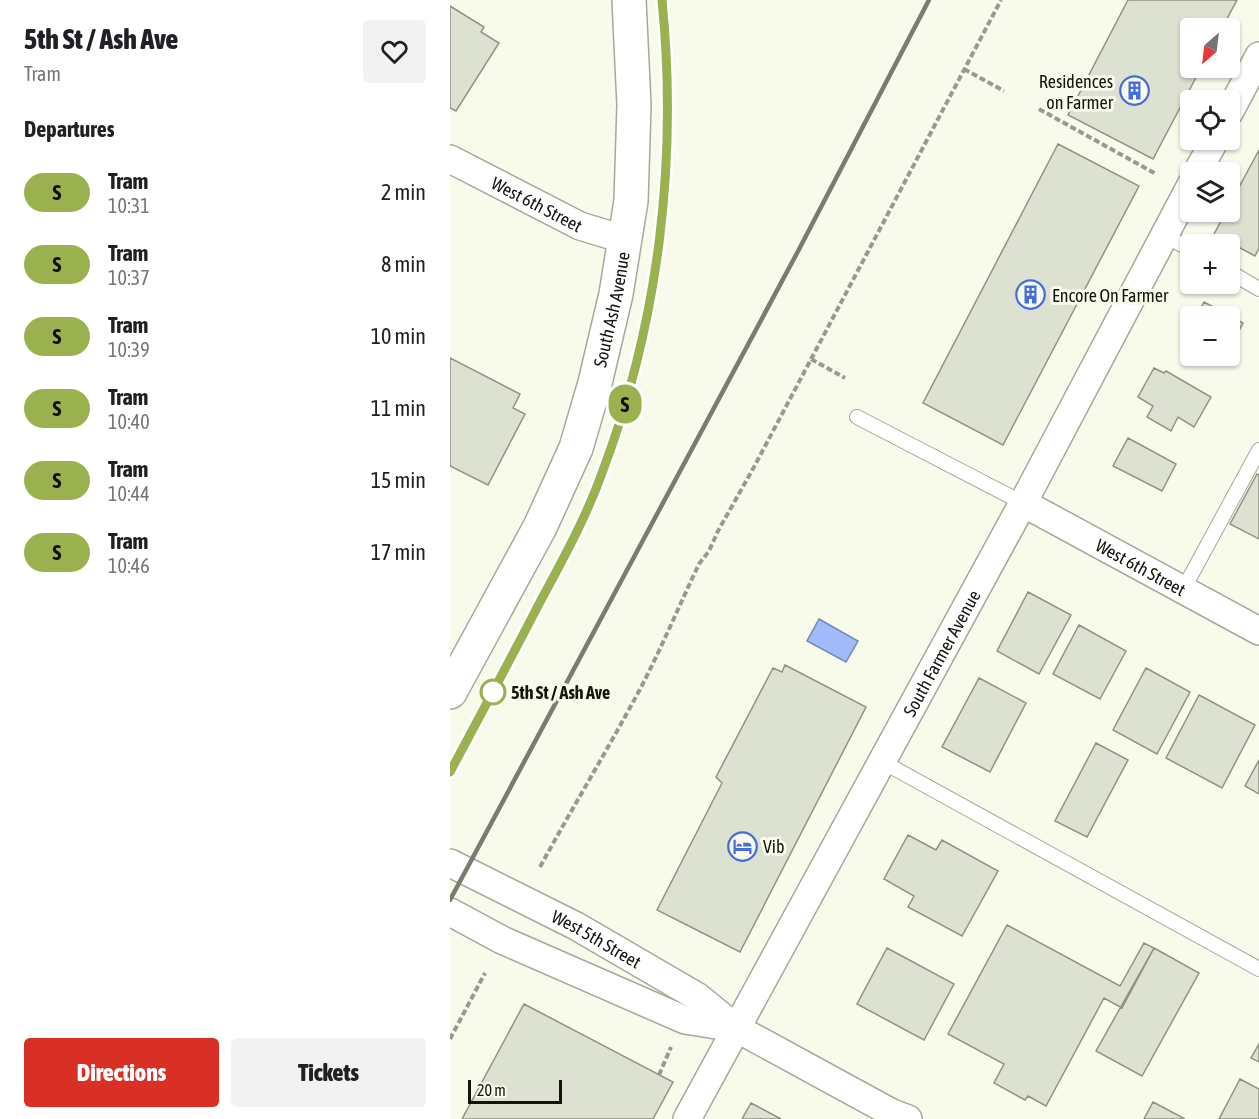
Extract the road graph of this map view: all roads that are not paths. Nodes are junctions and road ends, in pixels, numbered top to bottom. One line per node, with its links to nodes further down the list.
1 (629, 0): 7 (street, South Ash Avenue)
2 (1259, 56): 3 (street)
3 (1240, 92)
4 (450, 159): 7 (street, West 6th Street)
5 (1180, 205): 6 (street, South Farmer Avenue)
6 (1164, 235): 8 (lane); 13 (street, South Farmer Avenue)
7 (626, 240): 16 (street, South Ash Avenue)
8 (1180, 244)
9 (1240, 278): 10 (lane)
10 (1259, 289)
11 (857, 417): 13 (lane)
12 (1259, 450): 14 (lane)
13 (1023, 503): 14 (street, West 6th Street); 17 (street, South Farmer Avenue)
14 (1183, 590): 15 (street, West 6th Street)
15 (1259, 631)
16 (450, 692)
17 (881, 761): 20 (lane); 21 (street, South Farmer Avenue)
18 (450, 863): 21 (street, West 5th Street)
19 (450, 912): 21 (street, West 5th Street)
20 (1259, 969)
21 (736, 1028): 22 (street, West 5th Street); 23 (street, South Farmer Avenue)
22 (900, 1117)
23 (687, 1119)

